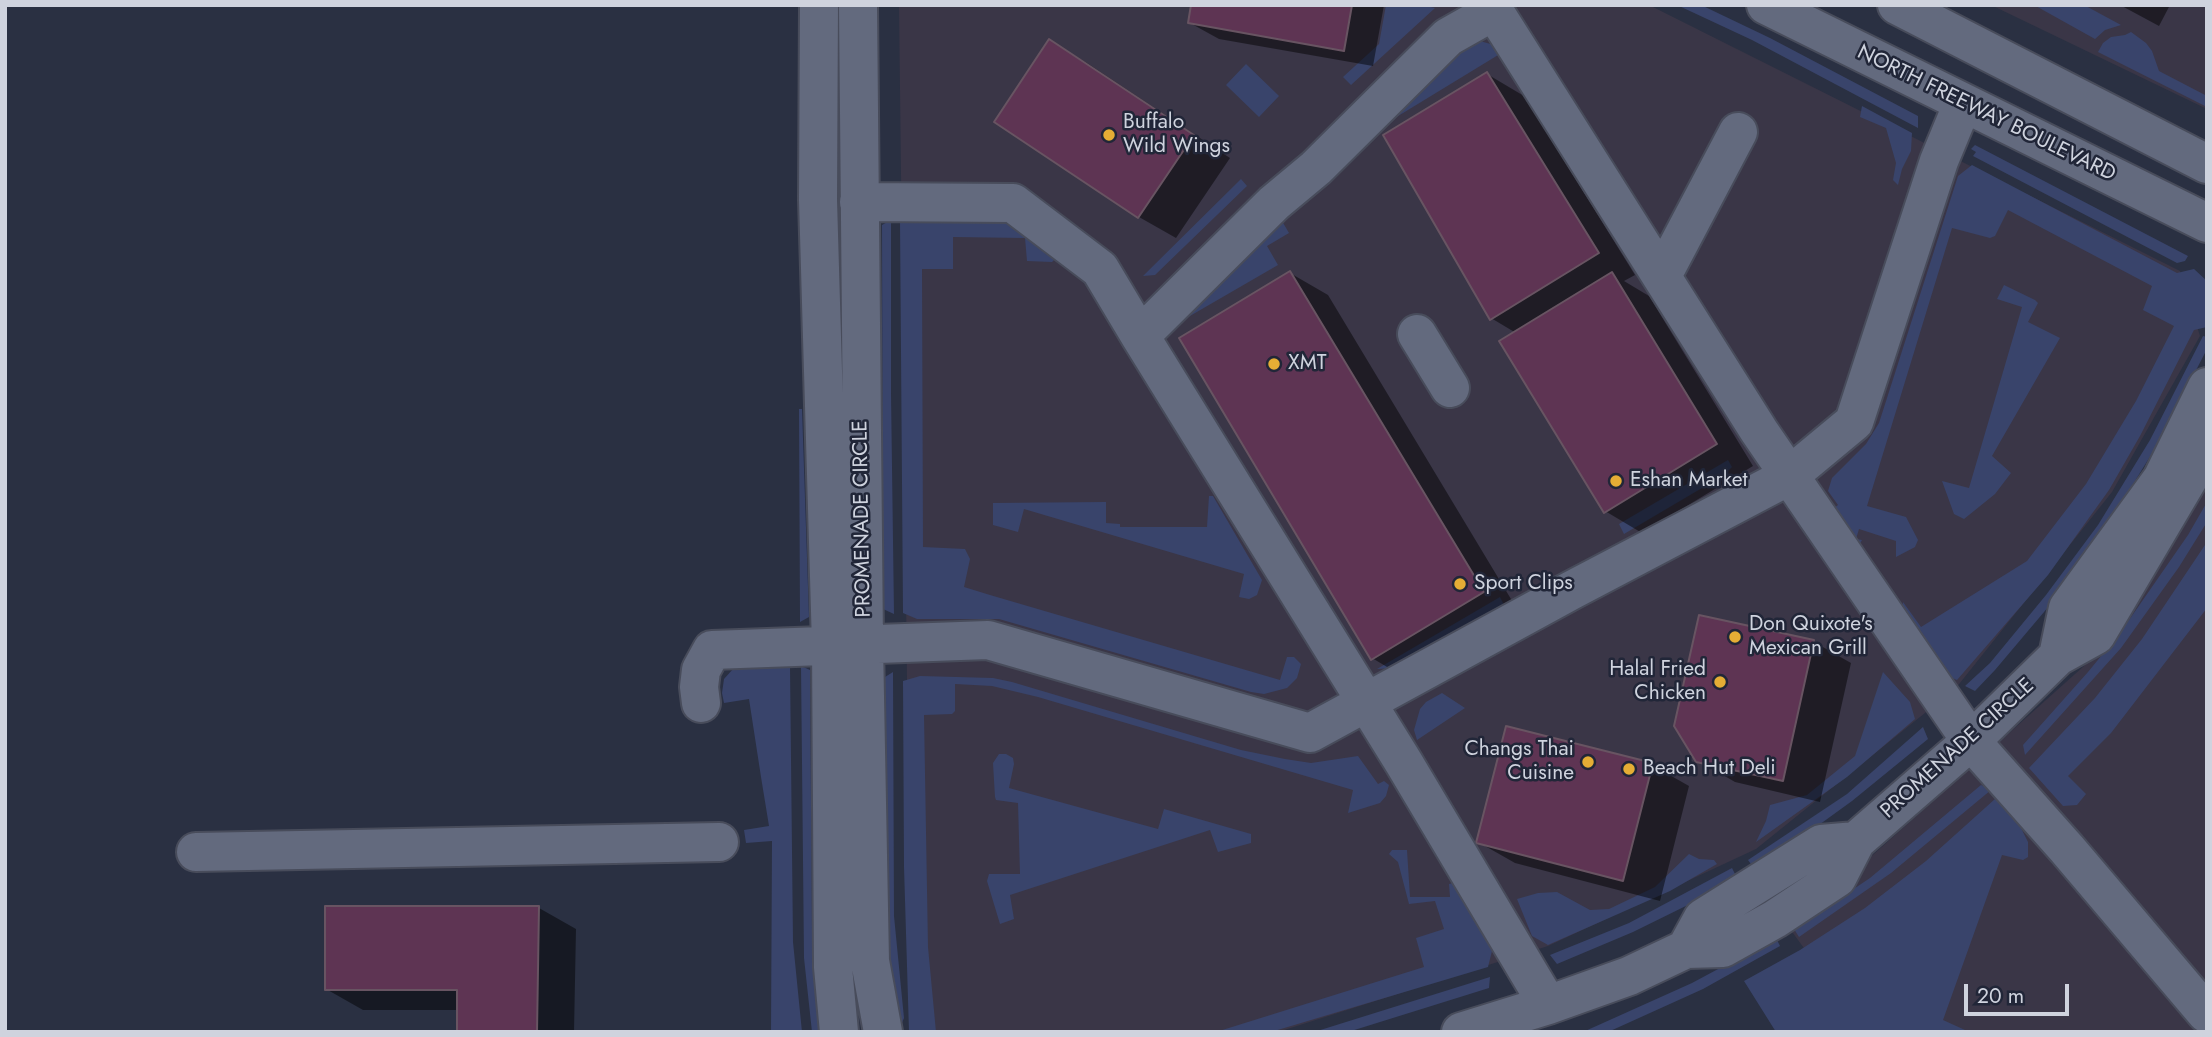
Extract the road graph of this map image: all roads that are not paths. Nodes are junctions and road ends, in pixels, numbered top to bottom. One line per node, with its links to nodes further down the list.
1 (819, 5): 17 (street, PROMENADE CIRCLE)
2 (858, 5): 8 (street, PROMENADE CIRCLE)
3 (1766, 5): 5 (street, NORTH FREEWAY BOULEVARD)
4 (1897, 5): 7 (street)
5 (1963, 103): 9 (street, NORTH FREEWAY BOULEVARD); 16 (street)
6 (1738, 132): 10 (street)
7 (2207, 164)
8 (859, 202): 12 (street); 17 (street, PROMENADE CIRCLE)
9 (2207, 223)
10 (1662, 276): 12 (street); 16 (street)
11 (1417, 334): 14 (street)
12 (1140, 336): 19 (street)
13 (2207, 387): 18 (street)
14 (1450, 388)
15 (2207, 447): 18 (street, PROMENADE CIRCLE)
16 (1789, 476): 19 (street); 21 (street)
17 (848, 644): 19 (street); 20 (street); 26 (street, PROMENADE CIRCLE); 27 (street, PROMENADE CIRCLE)
18 (2058, 656): 21 (street, PROMENADE CIRCLE)
19 (1367, 702): 25 (street)
20 (701, 703)
21 (1971, 741): 24 (street); 25 (street, PROMENADE CIRCLE)
22 (719, 842): 23 (street)
23 (196, 852)
24 (2206, 1013)
25 (1531, 1017): 28 (street, PROMENADE CIRCLE)
26 (839, 1032)
27 (883, 1032)
28 (1461, 1032)

